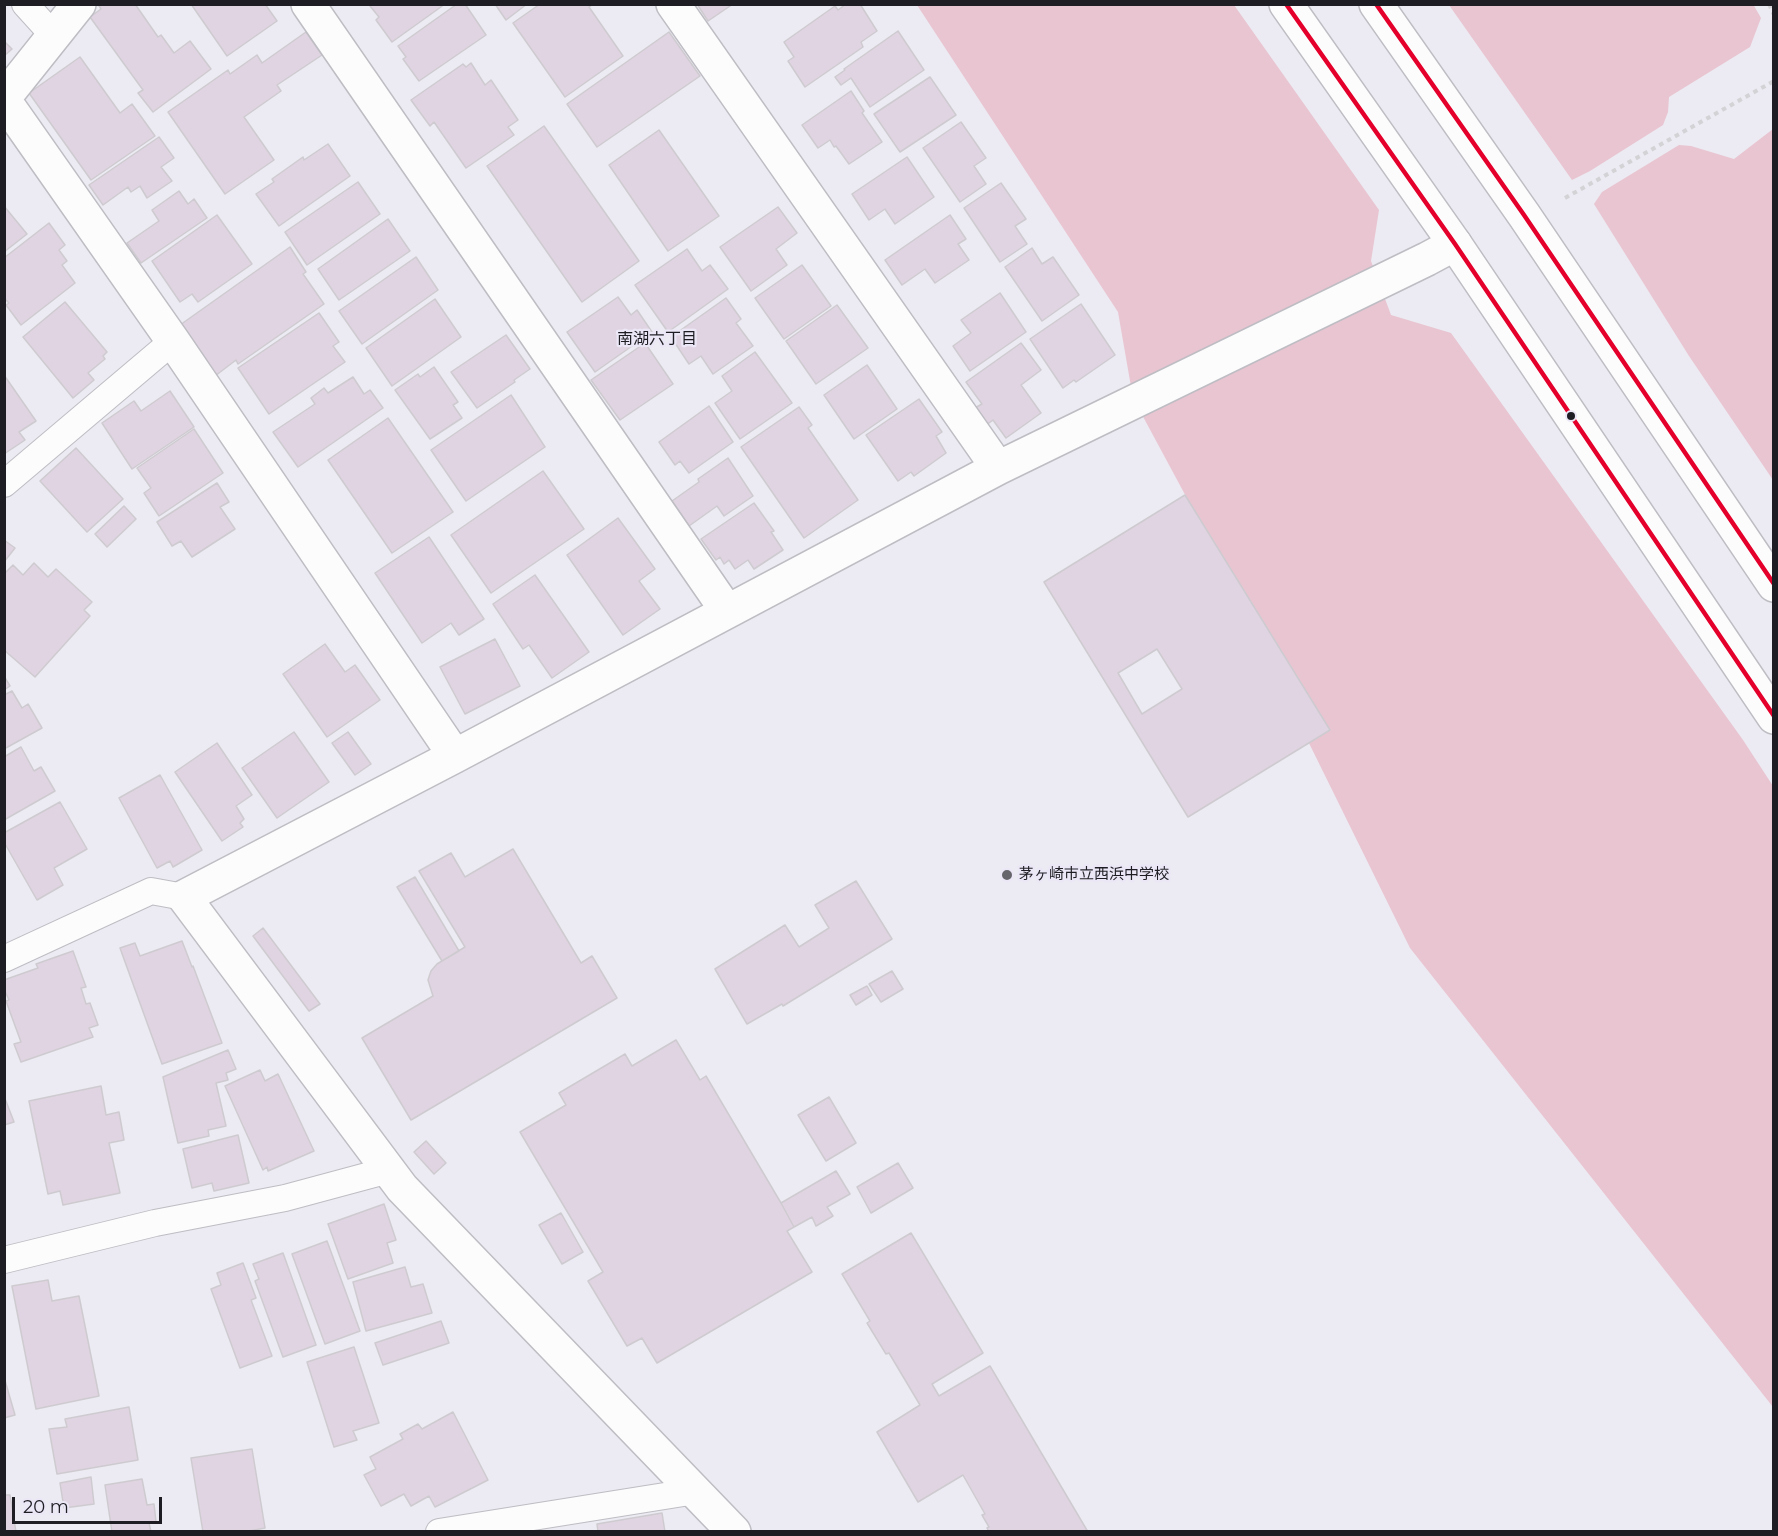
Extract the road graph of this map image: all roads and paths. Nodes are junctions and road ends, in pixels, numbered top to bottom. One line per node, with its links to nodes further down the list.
1 (25, 4): 9 (lane)
2 (79, 4): 9 (main road)
3 (308, 4): 18 (main road)
4 (673, 4): 15 (main road)
5 (1286, 4): 13 (main road)
6 (1376, 4): 17 (main road)
7 (1768, 4): 8 (path)
8 (1773, 15)
9 (54, 36): 11 (main road)
10 (1773, 81): 12 (path)
11 (4, 99): 14 (main road)
12 (1564, 199)
13 (1455, 244): 15 (main road); 19 (main road)
14 (172, 341): 16 (lane); 20 (main road)
15 (998, 468): 18 (main road)
16 (4, 484)
17 (1773, 585)
18 (727, 611): 20 (main road)
19 (1773, 717)
20 (455, 756): 21 (main road)
21 (184, 897): 22 (lane); 23 (main road)
22 (4, 959)
23 (389, 1170): 24 (lane); 25 (main road)
24 (4, 1260)
25 (696, 1491): 26 (lane); 27 (main road)
26 (439, 1532)
27 (734, 1532)

